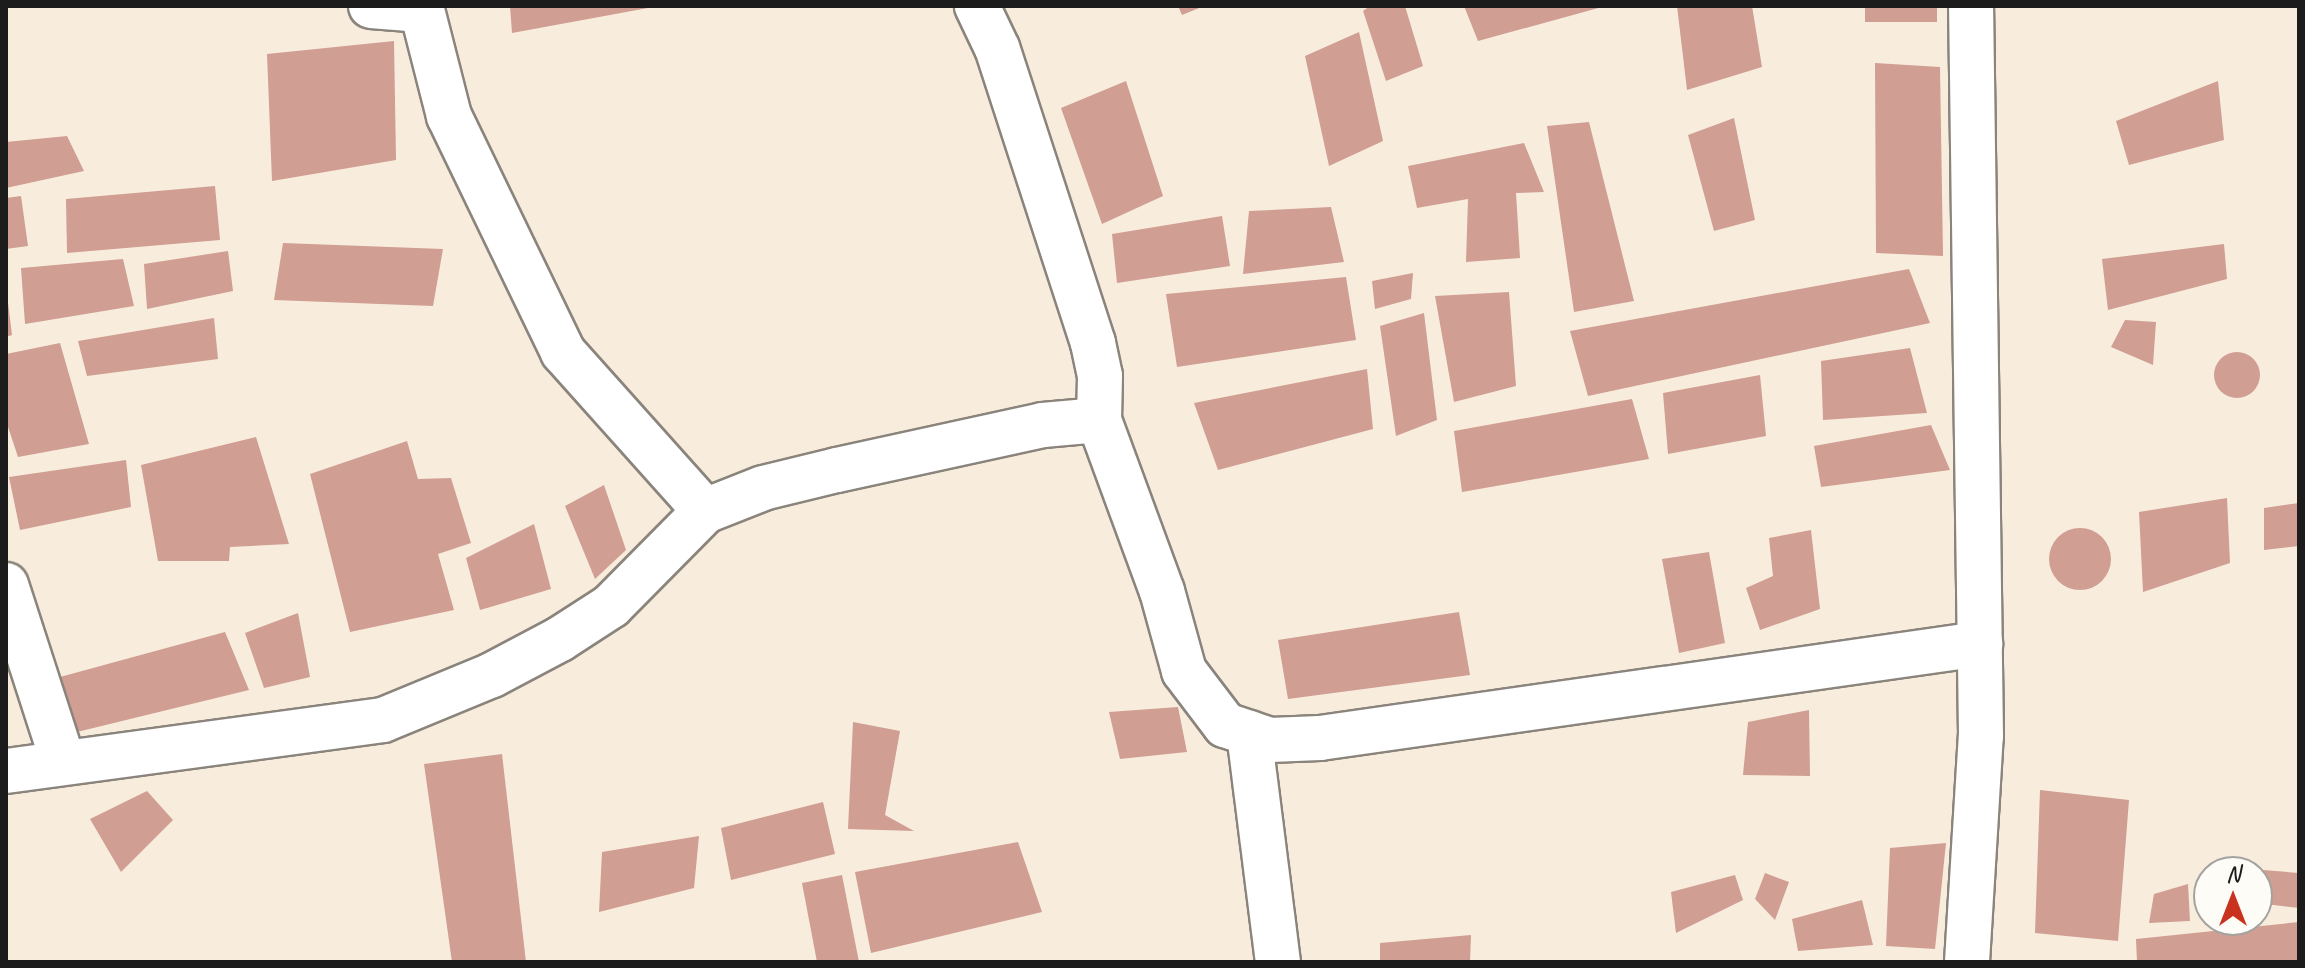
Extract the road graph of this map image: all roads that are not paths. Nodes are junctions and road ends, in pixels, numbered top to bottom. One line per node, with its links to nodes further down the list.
1 (371, 6): 4 (street)
2 (977, 6): 5 (street)
3 (1971, 6): 8 (street)
4 (422, 8): 6 (street)
5 (1099, 420): 6 (street); 9 (street)
6 (705, 511): 10 (street)
7 (6, 585): 10 (street)
8 (1980, 644): 9 (street); 13 (street)
9 (1249, 733): 12 (street)
10 (63, 762): 11 (street)
11 (6, 771)
12 (1278, 962)
13 (1967, 962)

